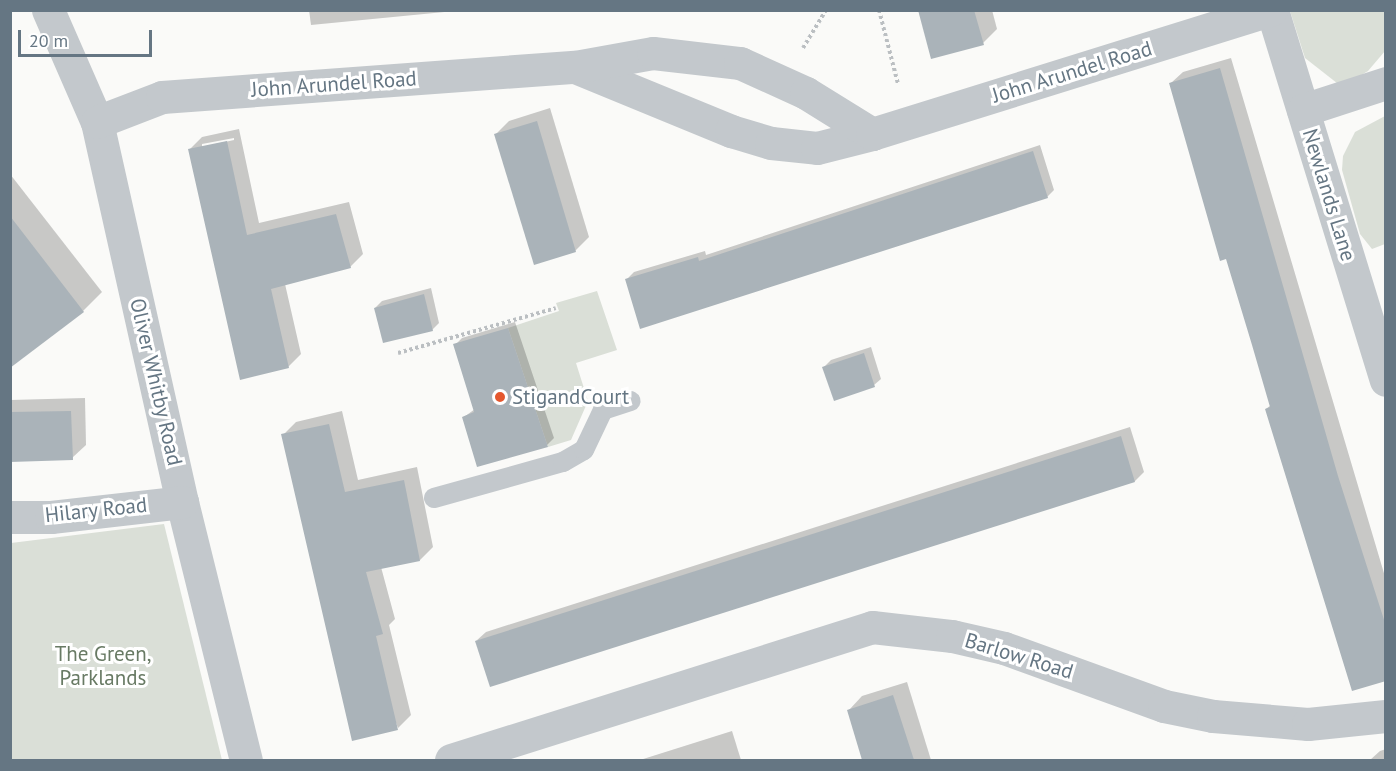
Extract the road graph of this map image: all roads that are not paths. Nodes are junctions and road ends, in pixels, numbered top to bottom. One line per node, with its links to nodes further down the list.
1 (48, 10): 6 (street, Oliver Whitby Road)
2 (1272, 10): 5 (street, Newlands Lane); 7 (street, John Arundel Road)
3 (575, 67): 6 (street, John Arundel Road); 7 (street, John Arundel Road); 7 (street, John Arundel Road)
4 (1386, 83): 5 (street)
5 (1303, 110): 8 (street, Newlands Lane)
6 (97, 122): 11 (street, Oliver Whitby Road)
7 (872, 134)
8 (1386, 380)
9 (631, 401): 10 (lane)
10 (434, 498)
11 (182, 502): 12 (street, Hilary Road); 14 (street, Oliver Whitby Road)
12 (10, 517)
13 (1386, 716): 15 (street, Barlow Road)
14 (246, 760)
15 (451, 760)

